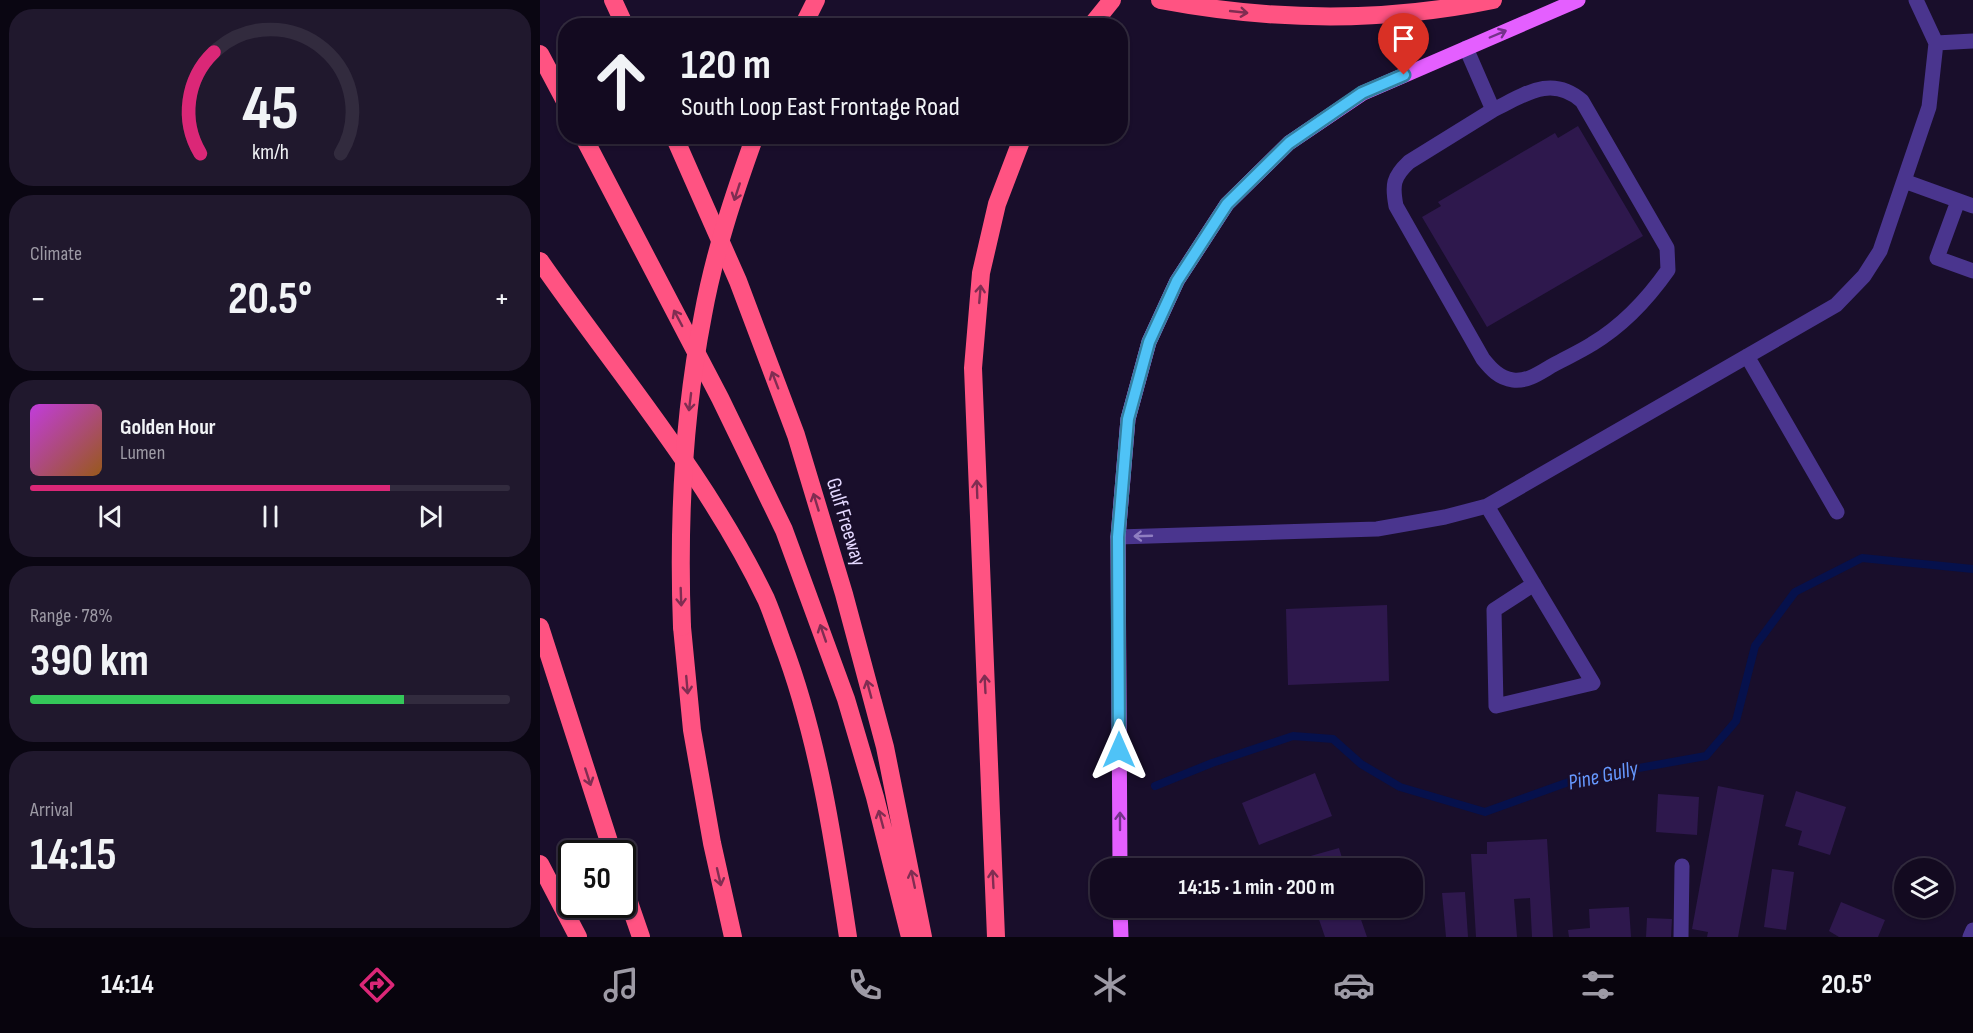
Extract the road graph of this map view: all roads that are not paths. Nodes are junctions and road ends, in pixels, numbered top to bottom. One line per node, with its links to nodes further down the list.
1 (613, 0): 8 (highway)
2 (816, 0): 9 (highway)
3 (1112, 0): 10 (highway)
4 (1160, 0): 5 (highway, one-way to 5)
5 (1493, 0)
6 (1578, 0): 13 (main road, one-way to 6)
7 (1916, 0): 11 (lane)
8 (621, 18)
9 (806, 18)
10 (1097, 18)
11 (1934, 38): 12 (lane); 21 (lane)
12 (1973, 41)
13 (1466, 48): 16 (lane); 28 (main road)
14 (540, 54): 15 (highway)
15 (558, 88)
16 (1494, 110): 16 (lane)
17 (587, 144): 44 (highway, one-way to 17)
18 (678, 144): 45 (highway, Gulf Freeway, one-way to 18)
19 (753, 144): 42 (highway, one-way to 42, bridge)
20 (1020, 144): 46 (highway, one-way to 20)
21 (1904, 181): 22 (lane); 25 (lane)
22 (1966, 203): 24 (lane)
23 (540, 261): 43 (highway)
24 (1973, 271)
25 (1747, 356): 26 (lane); 27 (lane)
26 (1487, 506): 28 (lane, one-way to 28); 29 (lane)
27 (1837, 512)
28 (1118, 537): 34 (main road, one-way to 28)
29 (1534, 584): 29 (lane)
30 (540, 627): 32 (highway)
31 (540, 657): 32 (highway)
32 (569, 721): 33 (highway, one-way to 33)
33 (608, 840)
34 (1120, 858)
35 (540, 864): 40 (highway)
36 (1682, 866): 48 (lane)
37 (634, 918): 41 (highway)
38 (1120, 918): 47 (main road)
39 (1973, 930): 49 (lane)
40 (578, 937)
41 (641, 937)
42 (733, 937)
43 (848, 937)
44 (910, 937)
45 (923, 937)
46 (996, 937)
47 (1121, 937)
48 (1681, 937)
49 (1970, 937)

